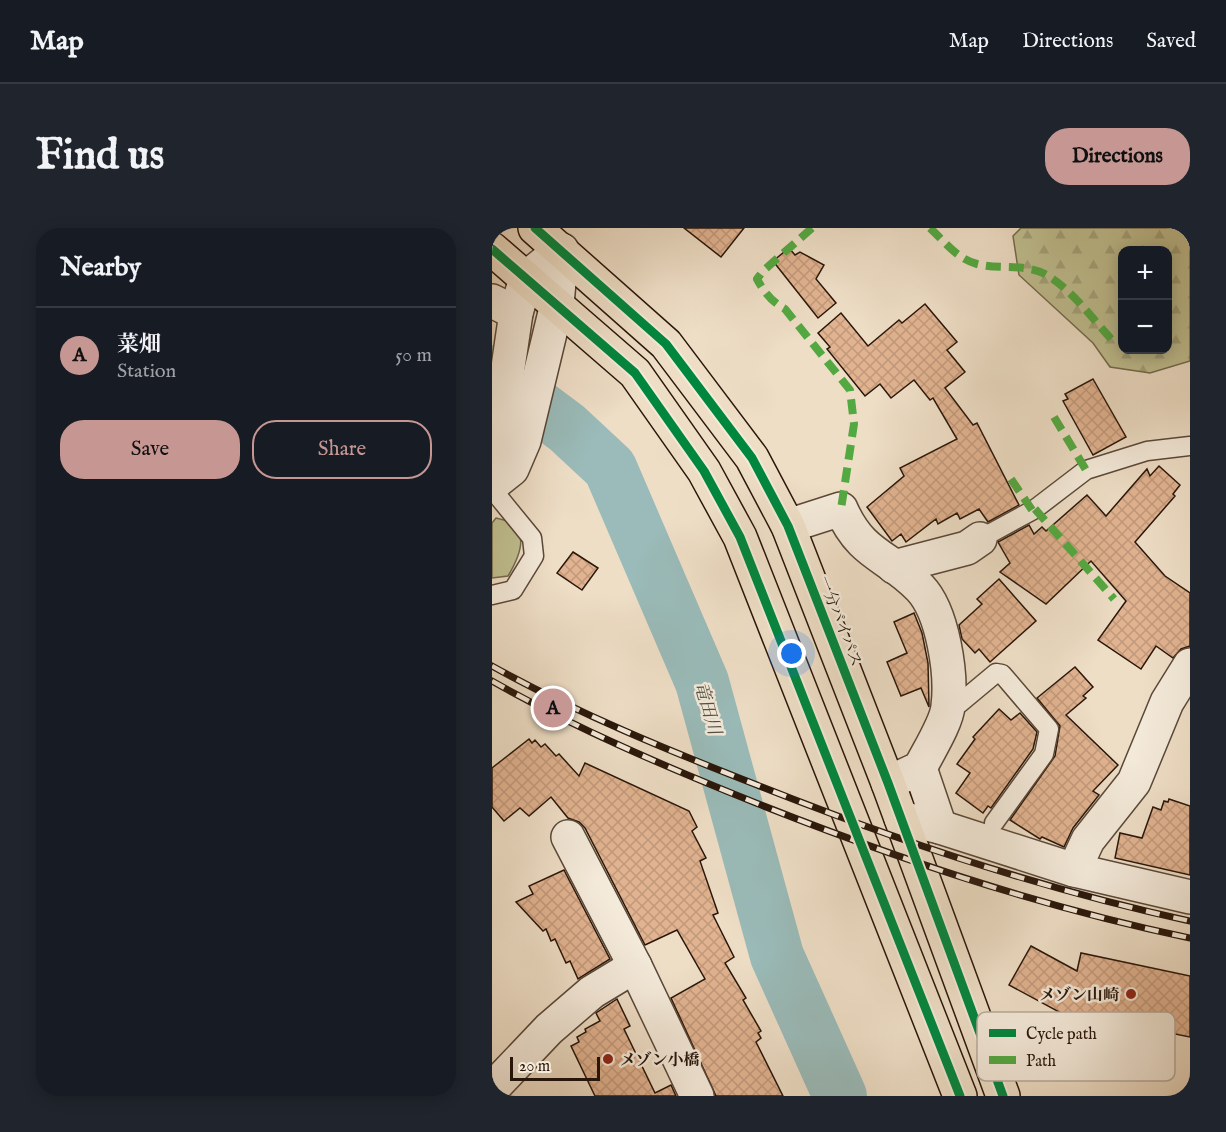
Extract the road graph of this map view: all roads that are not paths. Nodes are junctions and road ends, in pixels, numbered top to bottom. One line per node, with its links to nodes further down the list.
1 (535, 228): 3 (highway, 一分バイパス)
2 (492, 249): 4 (highway)
3 (562, 250): 4 (street); 5 (street); 11 (highway, 一分バイパス)
4 (526, 278): 5 (highway); 6 (street)
5 (557, 304): 7 (street); 30 (highway)
6 (507, 316): 7 (street)
7 (505, 431): 9 (street); 10 (street)
8 (1190, 446): 12 (lane)
9 (492, 476)
10 (492, 487): 14 (lane)
11 (788, 526): 13 (street); 18 (highway, 一分バイパス)
12 (980, 539): 13 (street)
13 (894, 567): 16 (street)
14 (492, 595)
15 (1190, 665): 23 (street)
16 (948, 707): 17 (street); 20 (lane)
17 (920, 768): 18 (street); 21 (street)
18 (888, 783): 19 (highway, 一分バイパス)
19 (901, 818): 21 (street); 26 (highway, 一分バイパス)
20 (994, 823)
21 (940, 826): 23 (street)
22 (568, 837): 25 (street)
23 (1074, 870): 24 (street)
24 (1190, 897)
25 (635, 966): 28 (street); 29 (street)
26 (977, 1025)
27 (997, 1081): 31 (highway, 一分バイパス)
28 (492, 1089)
29 (697, 1096)
30 (960, 1096)
31 (1003, 1096)

